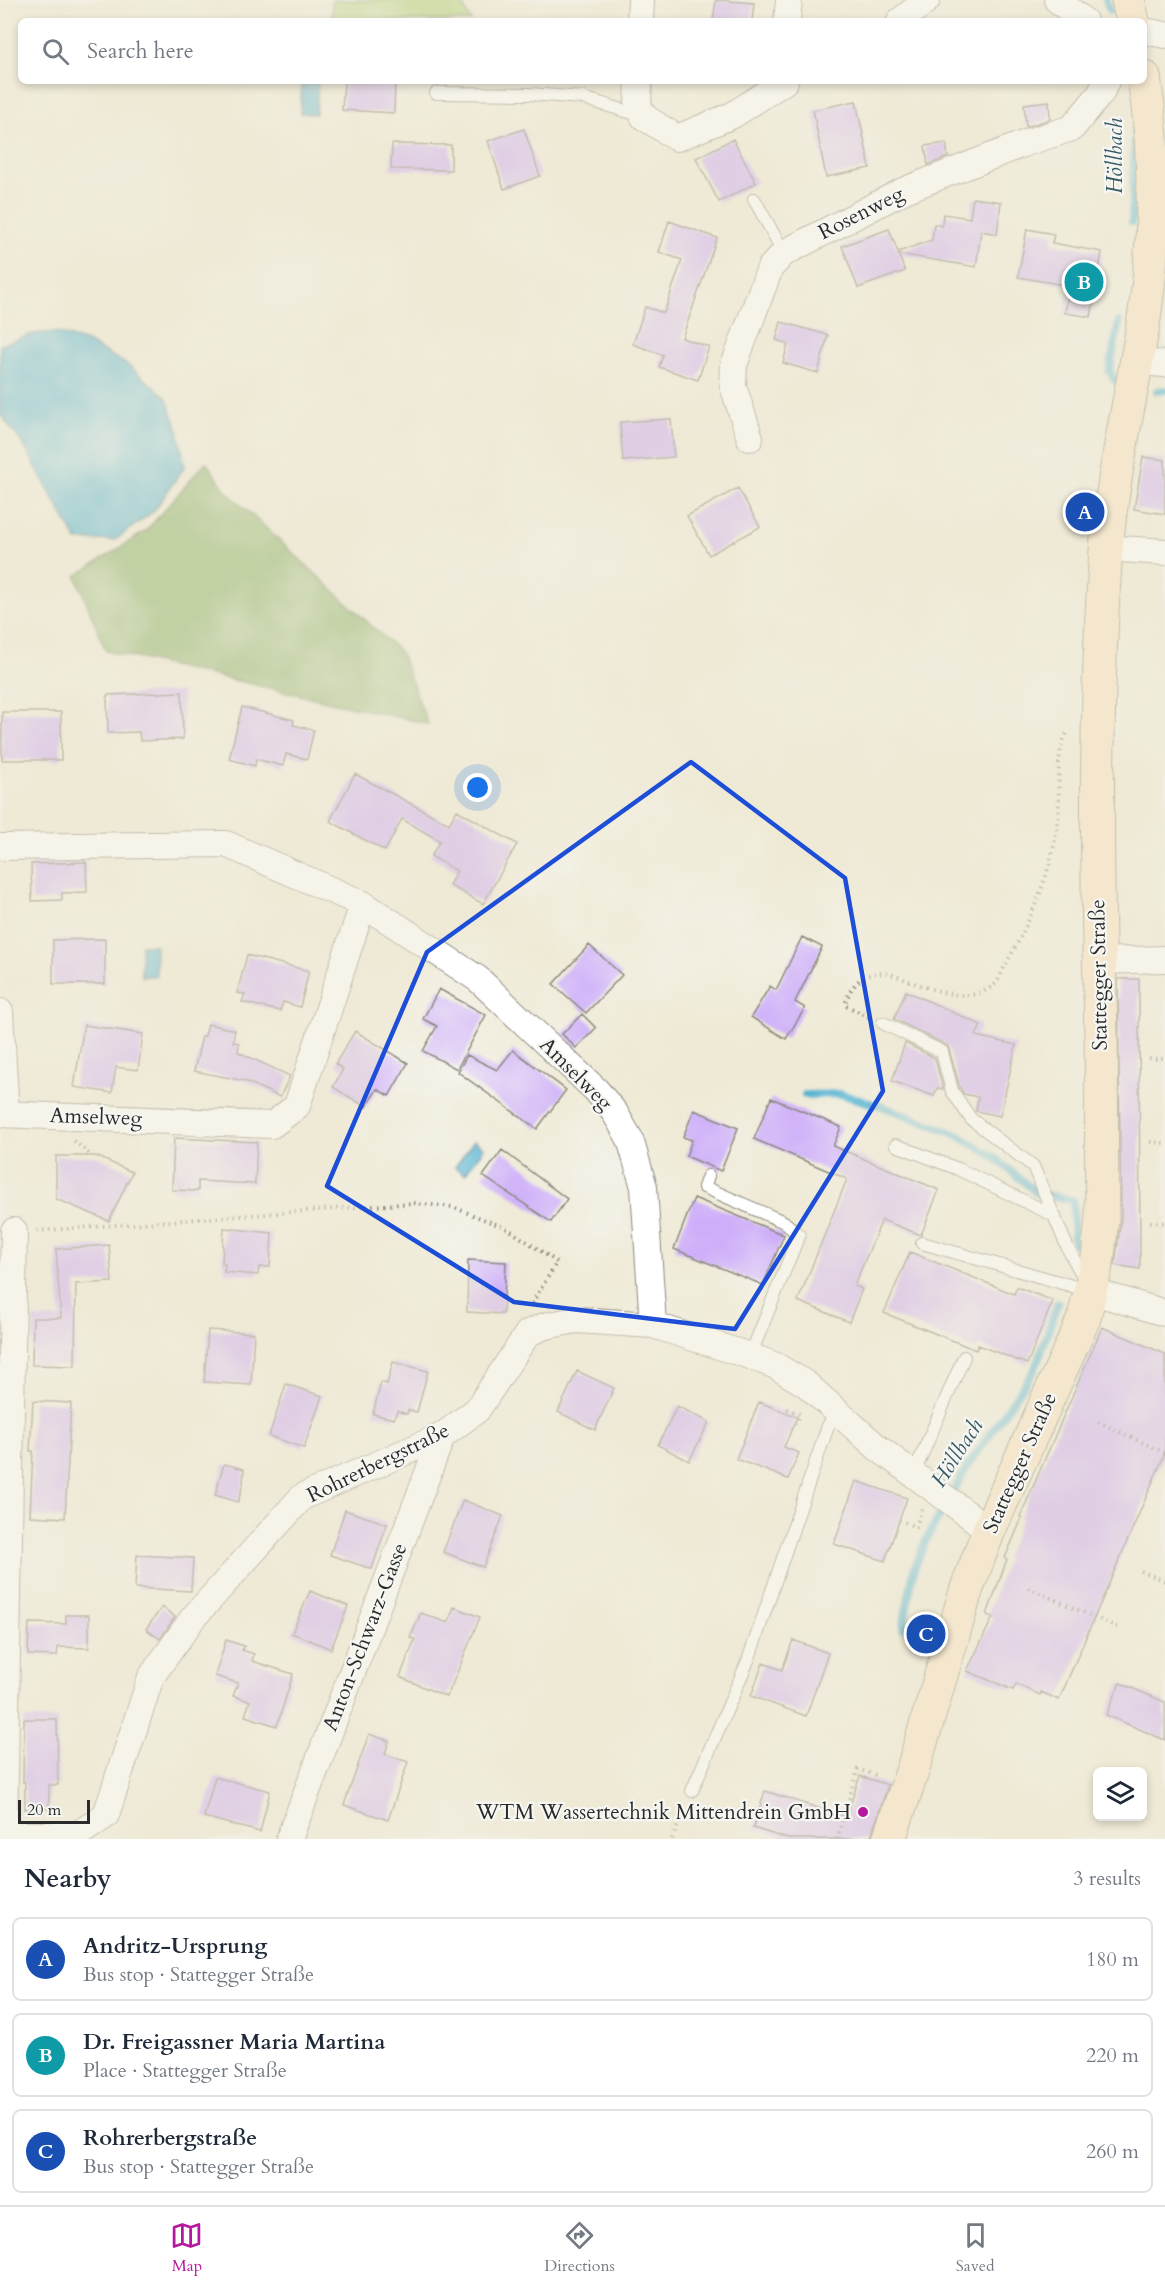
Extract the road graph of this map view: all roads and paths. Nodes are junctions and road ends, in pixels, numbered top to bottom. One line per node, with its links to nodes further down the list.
1 (641, 0): 6 (street)
2 (789, 0): 7 (street)
3 (927, 0): 8 (street)
4 (1057, 0): 9 (street)
5 (1128, 0): 10 (main road)
6 (640, 18)
7 (787, 18)
8 (904, 18)
9 (1080, 18)
10 (1132, 18)
11 (1147, 31): 12 (street)
12 (1165, 34)
13 (639, 84): 18 (street)
14 (779, 84): 18 (street)
15 (1105, 84): 21 (street, Rosenweg)
16 (1146, 84): 19 (main road, Stattegger Straße)
17 (436, 93): 18 (lane)
18 (644, 117)
19 (1159, 144): 22 (main road, Stattegger Straße)
20 (753, 199): 21 (lane)
21 (784, 253): 23 (street, Rosenweg)
22 (1151, 363): 24 (main road, Stattegger Straße)
23 (750, 438)
24 (1106, 548): 25 (street); 26 (main road, Stattegger Straße)
25 (1165, 552)
26 (1099, 719): 30 (main road, Stattegger Straße); 32 (path)
27 (0, 848): 28 (street, Amselweg)
28 (363, 903): 35 (street, Amselweg); 47 (street, Amselweg)
29 (1165, 959): 30 (street)
30 (1098, 961): 45 (main road, Stattegger Straße)
31 (0, 1012): 35 (street)
32 (883, 1023): 40 (lane)
33 (1149, 1059): 34 (path)
34 (1165, 1059)
35 (3, 1114)
36 (1150, 1142): 37 (path)
37 (1165, 1143)
38 (896, 1145): 40 (lane)
39 (708, 1176): 49 (lane)
40 (1055, 1216): 45 (lane)
41 (1150, 1222): 42 (path)
42 (1165, 1223)
43 (14, 1231): 48 (path); 65 (street)
44 (922, 1243): 45 (lane)
45 (1091, 1292): 46 (street); 58 (main road, Stattegger Straße)
46 (1165, 1313)
47 (653, 1325): 48 (street); 49 (street)
48 (528, 1333): 55 (street, Rohrerbergstraße)
49 (750, 1356): 52 (street)
50 (964, 1357): 57 (lane)
51 (787, 1408): 54 (path)
52 (837, 1412): 57 (street); 64 (lane)
53 (1098, 1422): 56 (path)
54 (793, 1425)
55 (442, 1436): 65 (street, Rohrerbergstraße); 66 (street, Anton-Schwarz-Gasse)
56 (1165, 1453)
57 (914, 1473): 58 (street)
58 (989, 1530): 69 (main road, Stattegger Straße)
59 (1140, 1572): 60 (path)
60 (1165, 1581)
61 (1028, 1588): 62 (path)
62 (1117, 1627)
63 (876, 1775): 68 (path)
64 (692, 1791): 67 (path)
65 (2, 1835)
66 (289, 1839)
67 (672, 1839)
68 (837, 1839)
69 (889, 1839)

